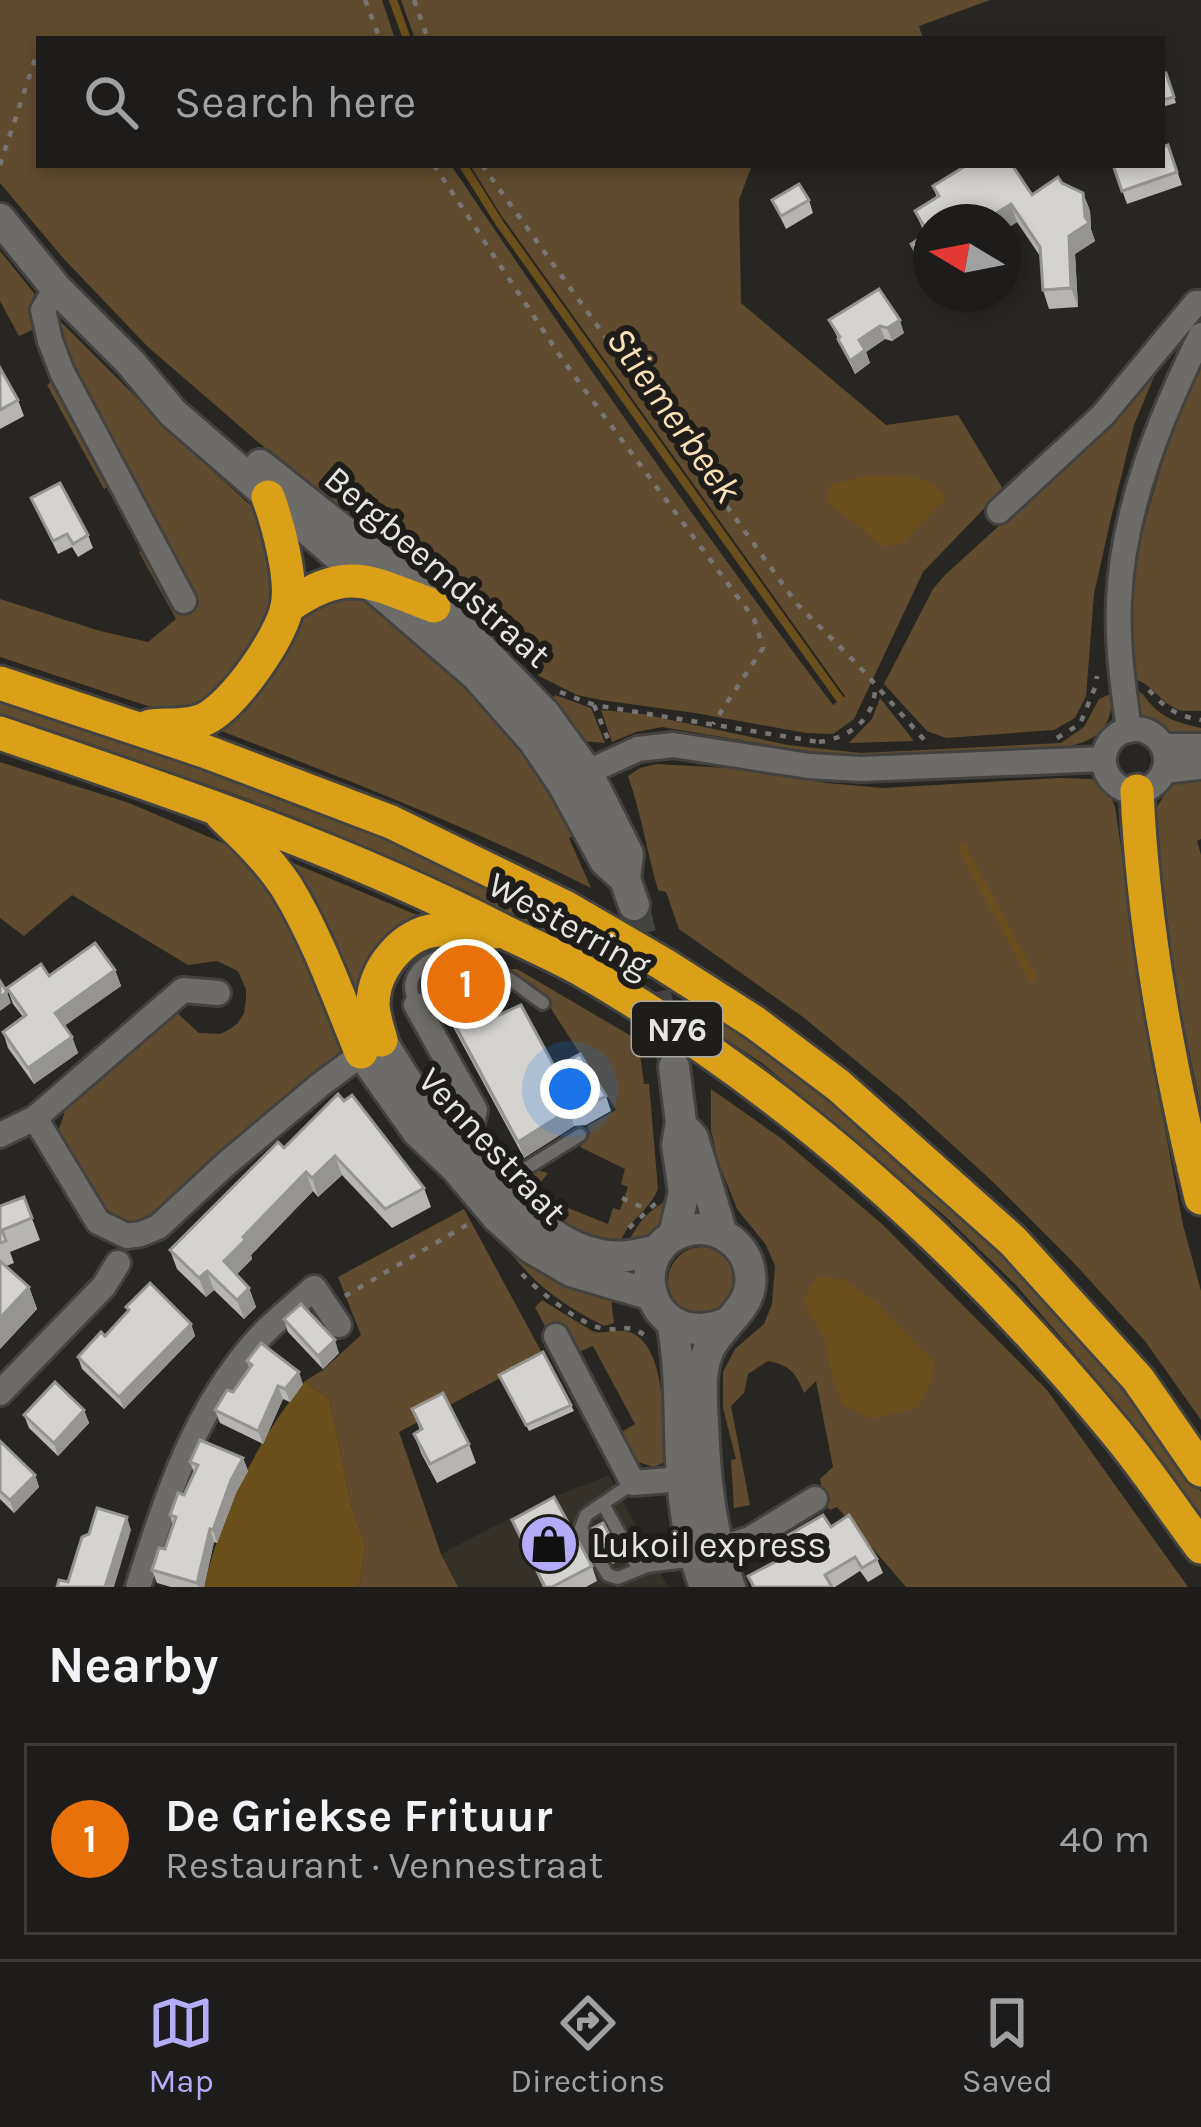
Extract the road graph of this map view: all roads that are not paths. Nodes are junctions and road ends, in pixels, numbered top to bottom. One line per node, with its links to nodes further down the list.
1 (0, 219): 2 (street, Bergbeemdstraat)
2 (56, 287): 5 (street, Bergbeemdstraat); 9 (street)
3 (1201, 303): 7 (street)
4 (1201, 334): 14 (street)
5 (130, 362): 6 (street, Bergbeemdstraat); 10 (street, Bergbeemdstraat)
6 (268, 497): 8 (street, Bergbeemdstraat); 11 (highway)
7 (999, 511)
8 (371, 583): 10 (highway); 11 (highway); 20 (street, Bergbeemdstraat)
9 (184, 601)
10 (434, 606): 20 (street, Bergbeemdstraat)
11 (287, 607): 13 (highway)
12 (0, 683): 13 (highway, Westerring / N76)
13 (132, 727): 45 (highway, Westerring / N76)
14 (1129, 730): 17 (street); 19 (street)
15 (0, 733): 21 (highway, Westerring / N76)
16 (1201, 746): 19 (street)
17 (1104, 759): 19 (street); 20 (street)
18 (1201, 767): 19 (street)
19 (1155, 770): 35 (highway)
20 (575, 778): 22 (street, Bergbeemdstraat)
21 (212, 806): 23 (highway, Westerring / N76); 27 (highway)
22 (630, 892)
23 (507, 932): 27 (highway); 50 (highway, Westerring / N76)
24 (218, 993): 29 (street)
25 (543, 1003): 26 (lane)
26 (416, 1005): 33 (street, Vennestraat)
27 (371, 1046): 29 (street); 33 (street, Vennestraat); 39 (street, Vennestraat)
28 (674, 1067): 30 (street)
29 (35, 1118): 31 (street)
30 (681, 1122): 36 (street); 37 (street)
31 (0, 1135)
32 (580, 1135): 34 (lane)
33 (460, 1143): 34 (street, Vennestraat)
34 (500, 1184): 37 (street, Vennestraat)
35 (1201, 1198)
36 (722, 1234): 37 (street, Vennestraat); 41 (street)
37 (666, 1243): 39 (street)
38 (118, 1263): 44 (street)
39 (652, 1295): 40 (street)
40 (672, 1322): 41 (street); 46 (street)
41 (725, 1324): 51 (street)
42 (340, 1325): 53 (street)
43 (556, 1336): 47 (street)
44 (0, 1393)
45 (1201, 1470)
46 (682, 1479): 47 (street); 51 (street)
47 (633, 1483): 49 (lane)
48 (815, 1499): 51 (street)
49 (603, 1504): 52 (lane); 52 (lane)
50 (1201, 1546)
51 (707, 1565): 52 (lane); 54 (street)
52 (639, 1569)
53 (138, 1587)
54 (730, 1587)

